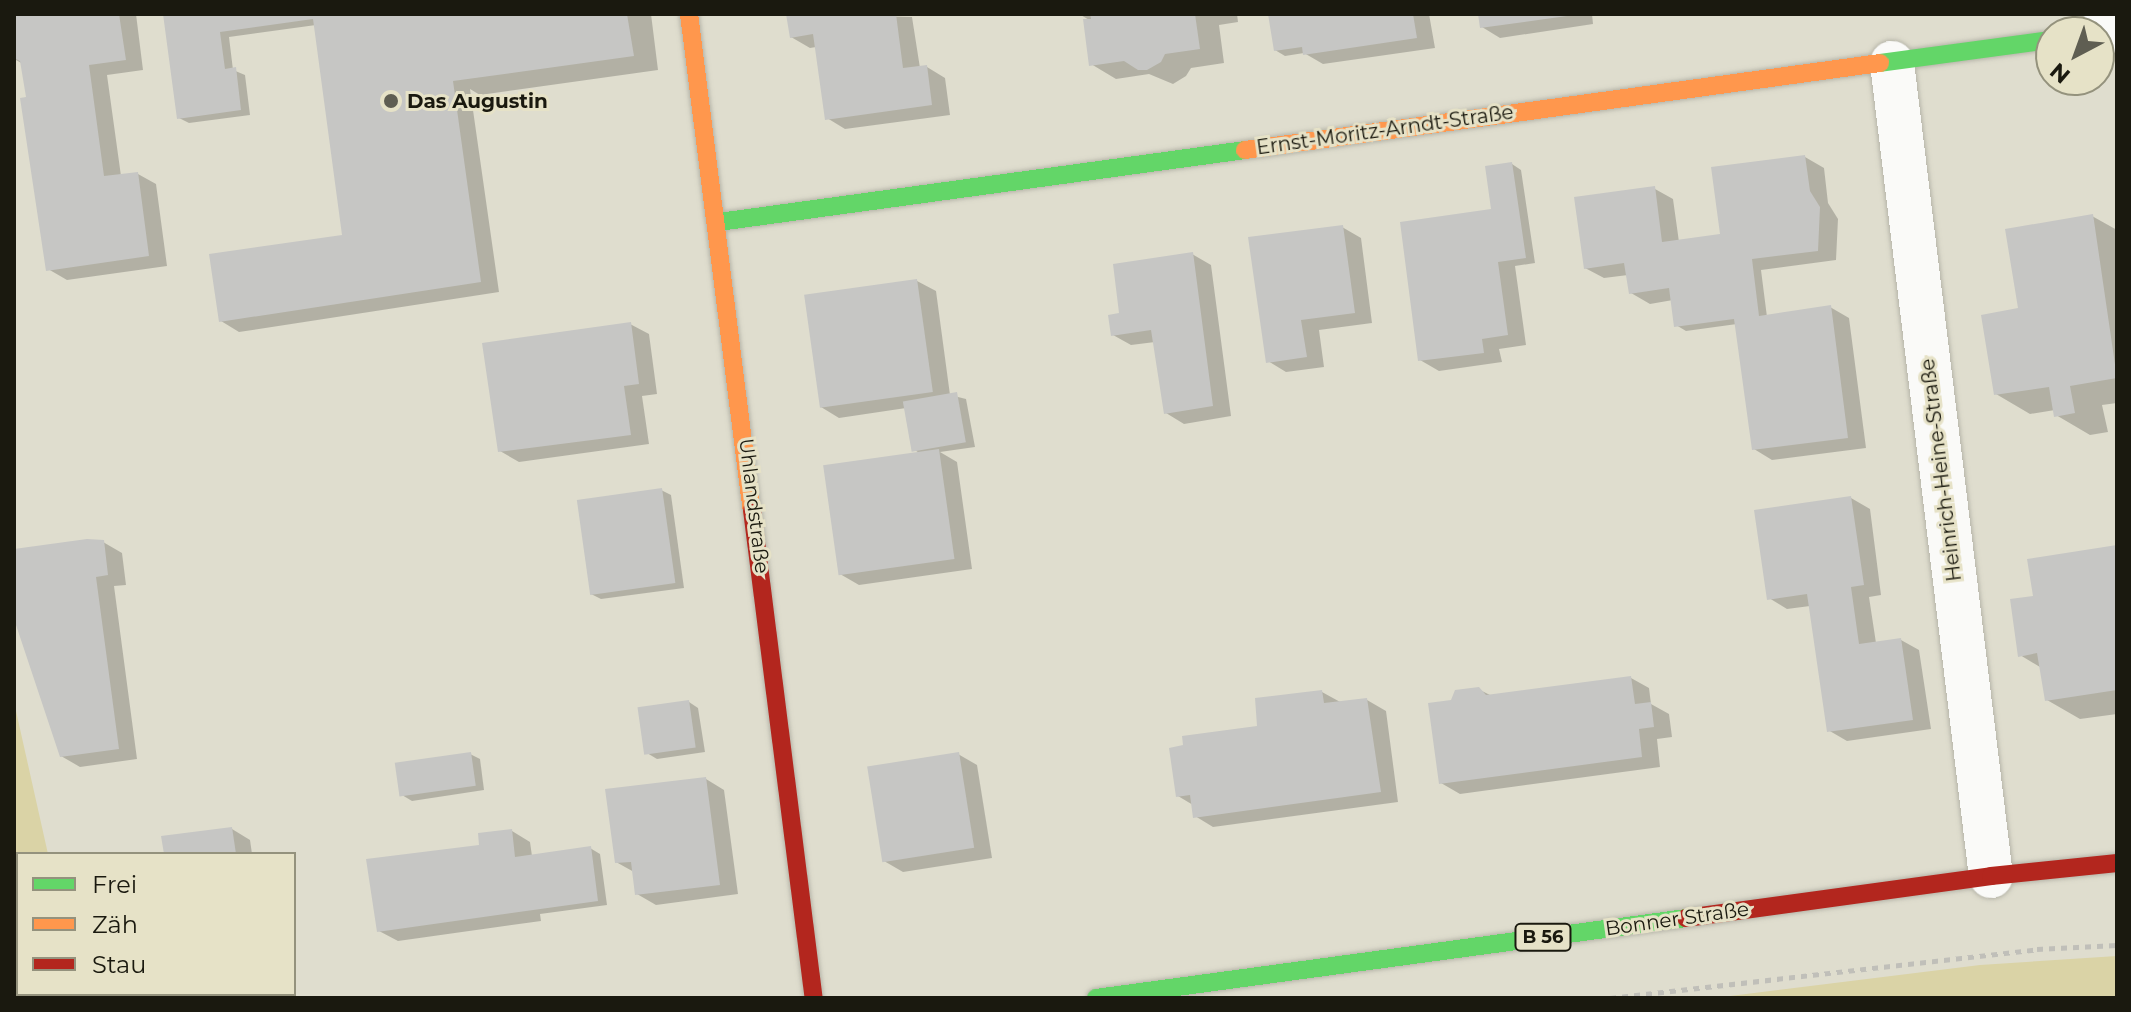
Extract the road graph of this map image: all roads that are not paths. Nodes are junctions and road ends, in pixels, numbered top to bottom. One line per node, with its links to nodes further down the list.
1 (689, 14): 4 (street, Uhlandstraße)
2 (2035, 42): 3 (street, Ernst-Moritz-Arndt-Straße)
3 (1892, 63): 4 (street, Ernst-Moritz-Arndt-Straße); 6 (street, Heinrich-Heine-Straße)
4 (719, 222): 7 (street, Uhlandstraße)
5 (2117, 863): 6 (street, Bonner Straße / B 56)
6 (1991, 876): 8 (street, Bonner Straße / B 56)
7 (814, 998)
8 (1096, 998)

